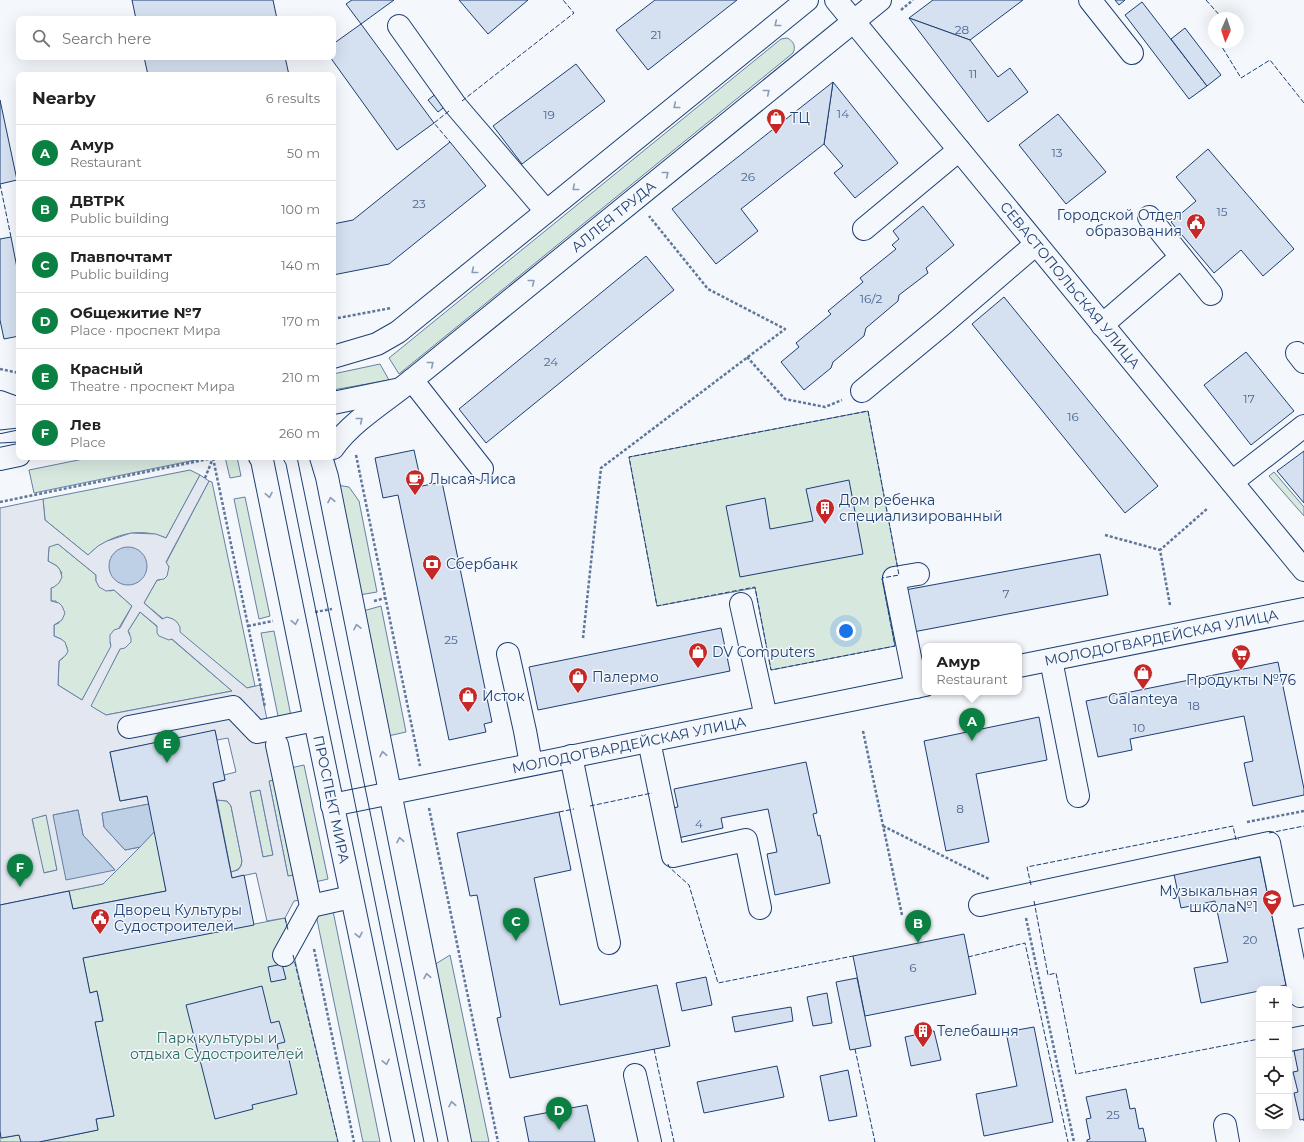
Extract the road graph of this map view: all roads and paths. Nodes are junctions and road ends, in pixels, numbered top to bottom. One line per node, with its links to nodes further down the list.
1 (807, 0): 9 (main road, one-way to 9)
2 (836, 0): 5 (main road, СЕВАСТОПОЛЬСКАЯ УЛИЦА)
3 (880, 0): 5 (main road, АЛЛЕЯ ТРУДА)
4 (1090, 0): 7 (main road)
5 (854, 22): 8 (main road, СЕВАСТОПОЛЬСКАЯ УЛИЦА); 21 (main road, АЛЛЕЯ ТРУДА, one-way to 5)
6 (400, 26): 9 (main road)
7 (1132, 52)
8 (959, 150): 12 (main road); 13 (main road, СЕВАСТОПОЛЬСКАЯ УЛИЦА)
9 (546, 212): 17 (main road, one-way to 17)
10 (646, 213): 18 (path)
11 (1149, 216): 14 (main road)
12 (864, 229)
13 (1036, 244): 16 (main road, СЕВАСТОПОЛЬСКАЯ УЛИЦА); 22 (main road)
14 (1181, 257): 15 (main road); 16 (main road)
15 (1211, 294)
16 (1102, 325): 37 (main road, СЕВАСТОПОЛЬСКАЯ УЛИЦА)
17 (336, 356)
18 (748, 358): 22 (path); 51 (path)
19 (0, 369): 20 (path)
20 (16, 372)
21 (406, 384): 24 (main road, АЛЛЕЯ ТРУДА); 29 (main road, one-way to 21); 35 (main road)
22 (862, 391)
23 (0, 402): 25 (main road)
24 (336, 402)
25 (16, 408)
26 (16, 419): 27 (main road)
27 (0, 422)
28 (1304, 426): 37 (main road)
29 (336, 444)
30 (203, 460): 38 (path)
31 (212, 460): 36 (path)
32 (213, 460): 50 (path)
33 (262, 460): 57 (main road, ПРОСПЕКТ МИРА, one-way to 57)
34 (325, 464): 64 (main road, one-way to 34)
35 (482, 469)
36 (205, 478)
37 (1232, 482): 44 (main road, СЕВАСТОПОЛЬСКАЯ УЛИЦА)
38 (42, 493): 39 (path); 40 (path)
39 (43, 499)
40 (0, 502)
41 (1208, 508): 43 (path)
42 (1105, 535): 43 (path)
43 (1160, 550): 47 (path)
44 (1304, 570)
45 (918, 574): 55 (main road)
46 (741, 604): 56 (main road)
47 (1170, 605)
48 (1304, 609): 53 (main road, МОЛОДОГВАРДЕЙСКАЯ УЛИЦА)
49 (269, 622): 50 (path)
50 (248, 626): 60 (path)
51 (583, 638)
52 (508, 654): 63 (main road)
53 (1051, 660): 54 (main road, МОЛОДОГВАРДЕЙСКАЯ УЛИЦА); 65 (main road)
54 (1022, 665)
55 (921, 686): 56 (main road, МОЛОДОГВАРДЕЙСКАЯ УЛИЦА)
56 (766, 717): 61 (main road, МОЛОДОГВАРДЕЙСКАЯ УЛИЦА)
57 (315, 720): 60 (main road); 66 (main road, ПРОСПЕКТ МИРА)
58 (129, 727): 60 (main road)
59 (864, 731): 69 (path)
60 (273, 737): 73 (main road)
61 (649, 740): 62 (main road, МОЛОДОГВАРДЕЙСКАЯ УЛИЦА); 74 (main road)
62 (572, 756): 63 (main road, МОЛОДОГВАРДЕЙСКАЯ УЛИЦА); 77 (main road)
63 (531, 764): 64 (main road, МОЛОДОГВАРДЕЙСКАЯ УЛИЦА)
64 (391, 793): 66 (main road, МОЛОДОГВАРДЕЙСКАЯ УЛИЦА); 86 (main road, one-way to 64)
65 (1078, 796)
66 (332, 804): 71 (main road, ПРОСПЕКТ МИРА)
67 (1304, 811): 68 (path)
68 (1247, 822)
69 (884, 826): 70 (path); 75 (path)
70 (1022, 896): 72 (main road); 76 (main road); 88 (path)
71 (351, 897): 73 (main road); 85 (main road, ПРОСПЕКТ МИРА, one-way to 85)
72 (980, 905)
73 (311, 906): 79 (main road)
74 (760, 908)
75 (902, 915)
76 (1294, 918): 80 (main road)
77 (609, 943)
78 (314, 946): 84 (path)
79 (284, 955)
80 (1300, 996)
81 (1304, 1037): 82 (main road)
82 (1292, 1039)
83 (635, 1075): 87 (main road)
84 (354, 1142)
85 (403, 1142)
86 (460, 1142)
87 (650, 1142)
88 (1074, 1142)

